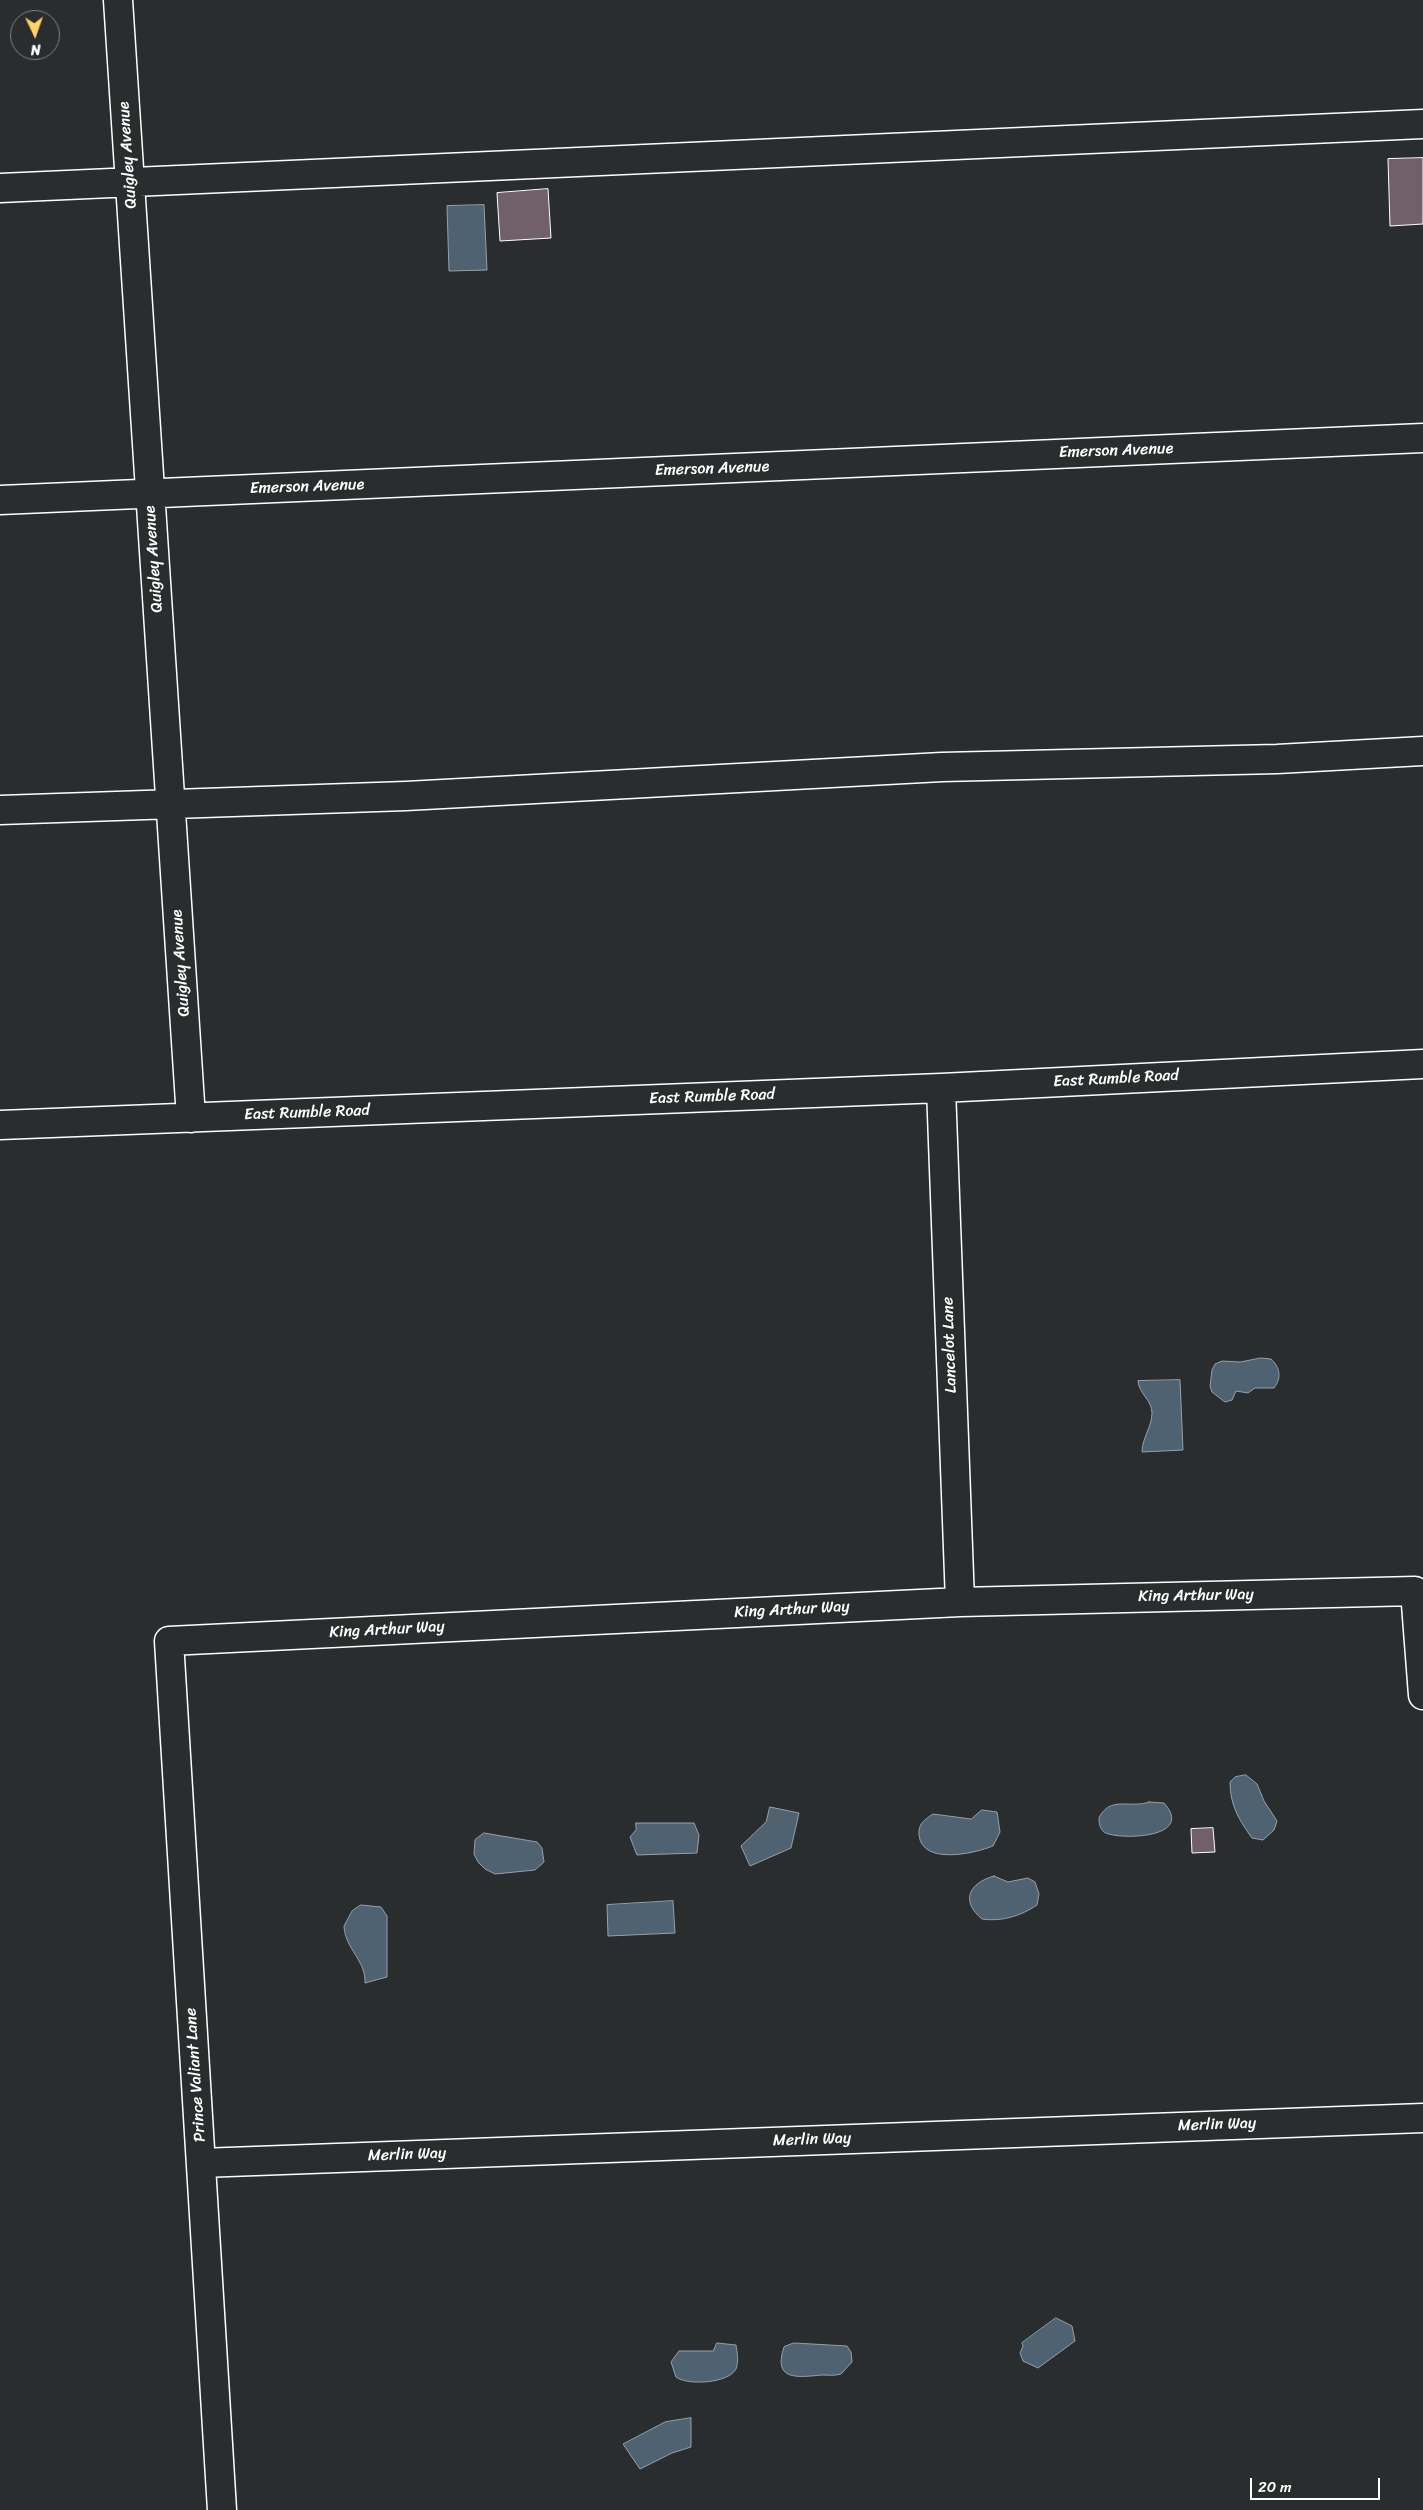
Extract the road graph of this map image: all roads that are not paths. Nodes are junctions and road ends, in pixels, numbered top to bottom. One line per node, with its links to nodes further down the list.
1 (118, 0): 3 (street, Quigley Avenue)
2 (1423, 124): 3 (street)
3 (130, 182): 4 (street); 6 (street, Quigley Avenue)
4 (0, 188)
5 (1423, 438): 6 (street, Emerson Avenue)
6 (150, 493): 7 (street, Emerson Avenue); 9 (street, Quigley Avenue)
7 (0, 500)
8 (1423, 751): 9 (street)
9 (170, 803): 10 (street); 13 (street, Quigley Avenue)
10 (0, 810)
11 (1423, 1064): 12 (street, East Rumble Road)
12 (941, 1088): 13 (street, East Rumble Road); 15 (street, Lancelot Lane)
13 (192, 1118): 14 (street, East Rumble Road)
14 (0, 1126)
15 (960, 1602): 16 (street, King Arthur Way); 17 (street, King Arthur Way)
16 (169, 1641): 19 (street, Prince Valiant Lane)
17 (1423, 1695)
18 (1423, 2118): 19 (street, Merlin Way)
19 (201, 2163): 20 (street, Prince Valiant Lane)
20 (222, 2510)

